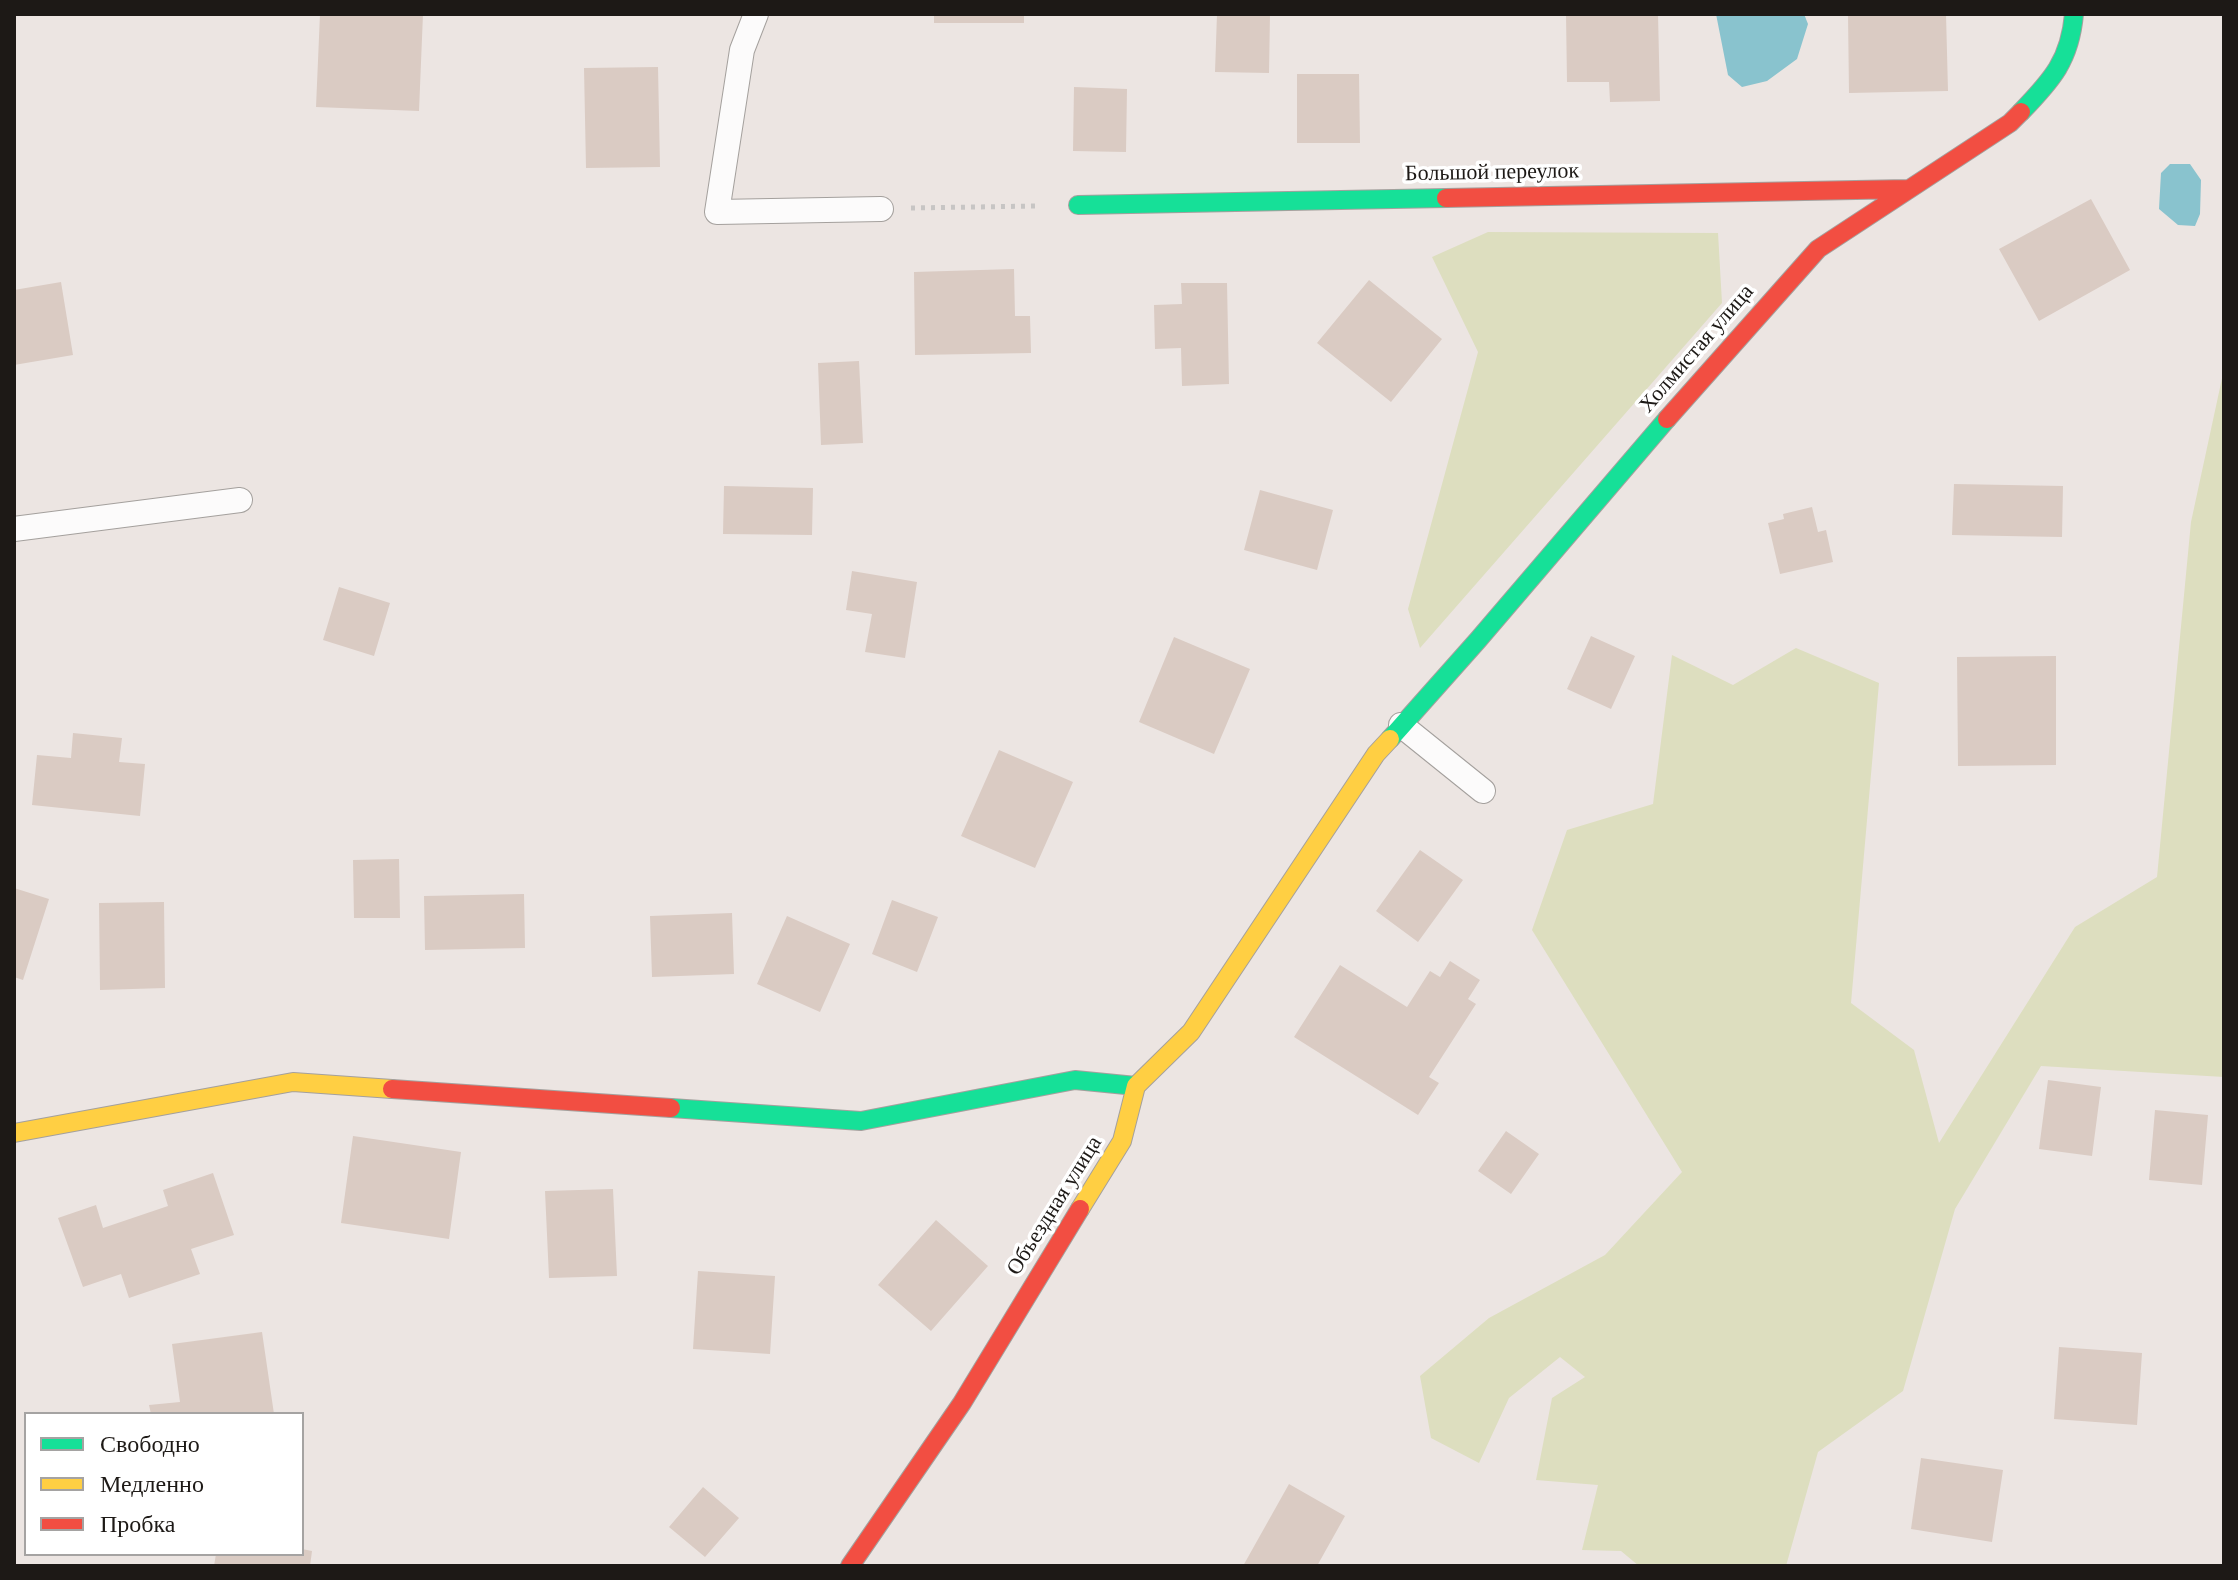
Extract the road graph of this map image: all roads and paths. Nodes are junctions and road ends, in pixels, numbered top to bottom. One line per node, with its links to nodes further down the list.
1 (756, 14): 5 (lane)
2 (2074, 14): 3 (street, Холмистая улица)
3 (1907, 189): 4 (street, Большой переулок); 8 (street, Холмистая улица)
4 (1078, 205): 5 (path)
5 (881, 209)
6 (240, 500): 7 (lane)
7 (14, 529)
8 (1401, 725): 9 (lane); 10 (street, Холмистая улица)
9 (1483, 791)
10 (1136, 1086): 11 (street); 12 (street, Объездная улица)
11 (14, 1133)
12 (850, 1566)

